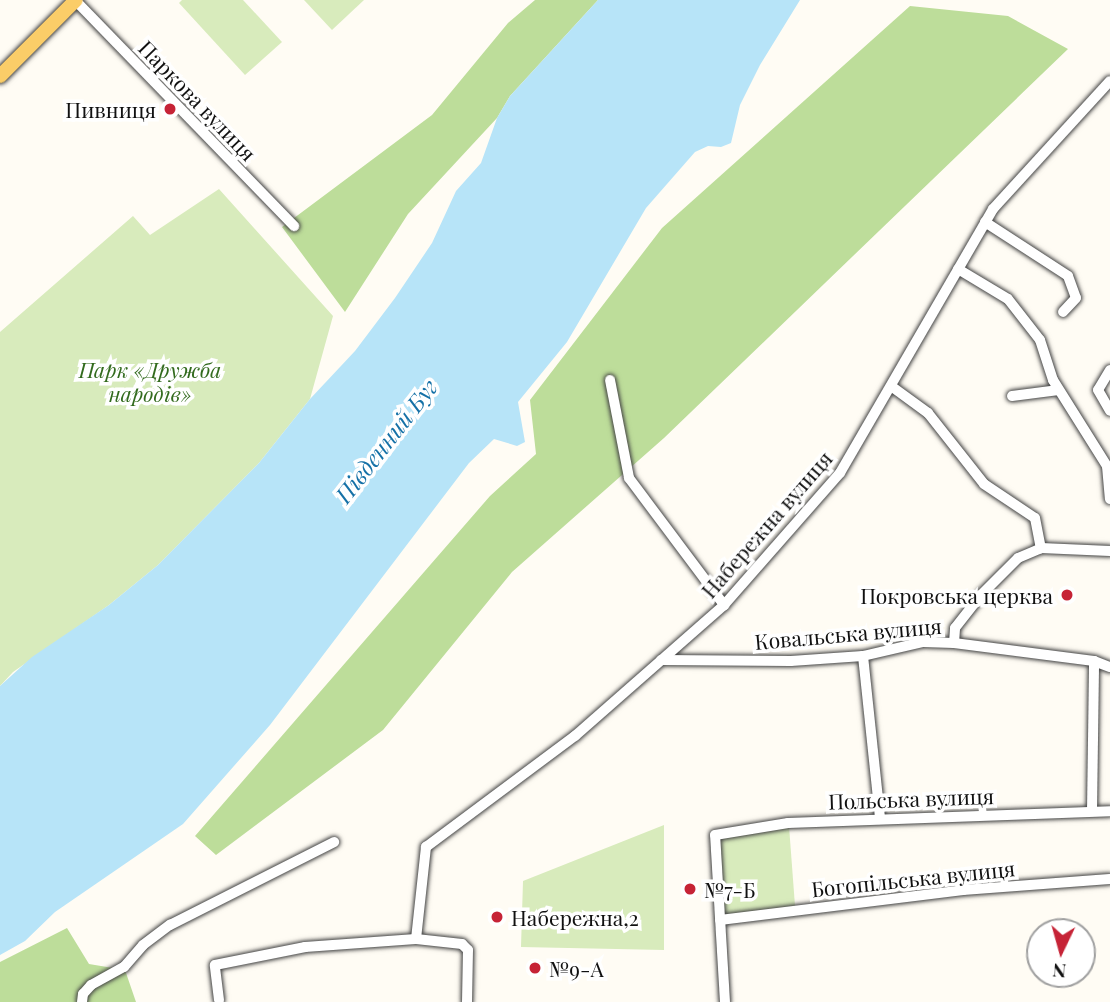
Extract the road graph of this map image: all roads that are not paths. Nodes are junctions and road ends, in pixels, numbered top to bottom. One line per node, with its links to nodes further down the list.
1 (75, 0): 2 (main road); 5 (street, Паркова вулиця)
2 (0, 76)
3 (1110, 80): 4 (street, Набережна вулиця)
4 (985, 222): 6 (street, Набережна вулиця); 7 (street)
5 (294, 226)
6 (958, 269): 10 (street, Набережна вулиця); 11 (street)
7 (1063, 312)
8 (1110, 370): 13 (street)
9 (610, 380): 18 (street)
10 (891, 386): 16 (street); 18 (street, Набережна вулиця)
11 (1059, 390): 12 (street); 14 (street)
12 (1012, 396)
13 (1110, 411)
14 (1109, 464): 15 (street)
15 (1110, 499)
16 (1041, 548): 17 (street); 19 (street, Ковальська вулиця)
17 (1110, 551)
18 (724, 605): 21 (street, Набережна вулиця)
19 (954, 643): 20 (street, Ковальська вулиця); 22 (street, Ковальська вулиця)
20 (863, 656): 21 (street, Ковальська вулиця); 26 (street)
21 (661, 660): 30 (street, Набережна вулиця)
22 (1094, 662): 23 (street, Ковальська вулиця); 24 (street)
23 (1110, 667)
24 (1092, 811): 25 (street, Польська вулиця); 26 (street, Польська вулиця)
25 (1110, 811)
26 (880, 819): 29 (street, Польська вулиця)
27 (334, 842): 32 (street)
28 (1110, 879): 29 (street, Богопільська вулиця)
29 (720, 920): 34 (street)
30 (416, 939): 31 (street); 33 (street)
31 (219, 1000)
32 (82, 1002)
33 (467, 1002)
34 (724, 1002)

